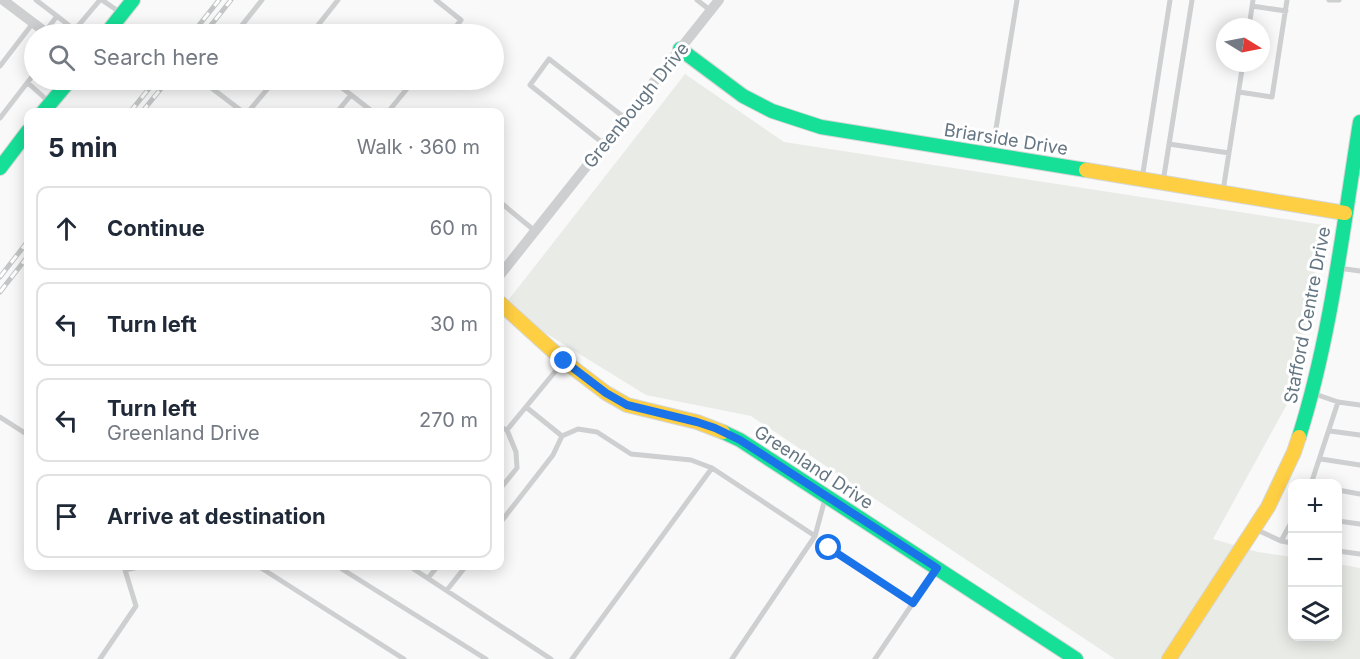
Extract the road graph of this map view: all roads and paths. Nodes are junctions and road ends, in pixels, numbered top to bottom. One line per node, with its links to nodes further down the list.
1 (4, 0): 22 (street)
2 (36, 0): 20 (lane)
3 (101, 0): 19 (lane); 25 (lane)
4 (133, 0): 19 (main road)
5 (262, 0): 27 (lane)
6 (338, 0): 28 (lane)
7 (436, 0): 29 (lane)
8 (697, 0): 17 (lane)
9 (719, 0): 17 (street, Greenbough Drive)
10 (1017, 0): 58 (lane)
11 (1170, 0): 60 (lane)
12 (1192, 0): 56 (lane)
13 (1287, 0): 18 (lane)
14 (1329, 0): 15 (lane)
15 (1339, 0)
16 (1253, 3): 18 (lane); 21 (lane)
17 (711, 10): 31 (street, Greenbough Drive)
18 (1286, 11): 41 (lane)
19 (122, 15): 26 (main road)
20 (57, 16): 23 (lane); 24 (lane)
21 (1250, 18)
22 (33, 23)
23 (52, 24)
24 (67, 24)
25 (80, 24)
26 (114, 24)
27 (243, 24)
28 (319, 24)
29 (458, 24)
30 (24, 35): 32 (lane)
31 (680, 49): 52 (street, Greenbough Drive); 58 (main road, Briarside Drive)
32 (0, 66)
33 (1242, 72): 41 (lane)
34 (24, 88): 44 (lane)
35 (33, 90): 45 (lane)
36 (62, 90): 45 (main road)
37 (214, 90): 46 (lane)
38 (267, 90): 47 (lane)
39 (345, 90): 42 (lane)
40 (406, 90): 50 (lane)
41 (1239, 92): 57 (lane)
42 (351, 95): 48 (lane); 49 (lane)
43 (0, 102): 44 (lane)
44 (8, 108): 51 (lane)
45 (47, 108)
46 (238, 108)
47 (251, 108)
48 (340, 108)
49 (368, 108)
50 (391, 108)
51 (0, 118)
52 (625, 118): 55 (street, Greenbough Drive); 55 (lane)
53 (1360, 122): 64 (main road, Stafford Centre Drive)
54 (24, 136): 59 (main road)
55 (604, 144): 65 (street, Greenbough Drive)
56 (1169, 144): 57 (lane); 61 (lane)
57 (1229, 153): 62 (lane)
58 (992, 155): 60 (main road, Briarside Drive)
59 (0, 168)
60 (1142, 180): 61 (main road, Briarside Drive)
61 (1163, 183): 62 (main road, Briarside Drive)
62 (1223, 193): 64 (main road, Briarside Drive)
63 (504, 205): 65 (lane)
64 (1345, 213): 66 (main road, Stafford Centre Drive)
65 (535, 231): 67 (street)
66 (1337, 268): 68 (lane); 71 (main road, Stafford Centre Drive)
67 (504, 270)
68 (1360, 271)
69 (504, 307): 70 (main road, Greenland Drive)
70 (564, 361): 74 (lane); 89 (main road, Greenland Drive)
71 (1313, 393): 72 (lane); 93 (main road, Stafford Centre Drive)
72 (1338, 402): 73 (lane); 78 (lane)
73 (1360, 405)
74 (526, 407): 77 (lane); 81 (lane)
75 (0, 417): 79 (lane)
76 (504, 429): 77 (lane)
77 (507, 430): 86 (lane)
78 (1330, 430): 80 (lane); 82 (lane)
79 (24, 432)
80 (1360, 435)
81 (562, 436): 84 (lane); 90 (lane)
82 (1321, 459): 83 (lane); 85 (lane)
83 (1360, 465)
84 (712, 468): 95 (lane); 115 (lane)
85 (1313, 479)
86 (504, 483)
87 (1342, 491): 88 (lane)
88 (1360, 494)
89 (826, 496): 95 (lane); 101 (main road, Greenland Drive)
90 (504, 518)
91 (1342, 522): 92 (lane)
92 (1360, 524)
93 (1254, 528): 96 (lane); 119 (main road, Stafford Centre Drive)
94 (1288, 529): 96 (lane)
95 (815, 536): 116 (lane)
96 (1281, 541): 97 (lane)
97 (1288, 542)
98 (829, 548): 110 (lane)
99 (1342, 552): 100 (lane)
100 (1360, 554)
101 (937, 568): 110 (lane); 118 (main road, Greenland Drive)
102 (126, 570): 111 (lane)
103 (264, 570): 112 (lane)
104 (343, 570): 113 (lane)
105 (415, 570): 108 (lane)
106 (435, 570): 108 (lane)
107 (463, 570): 109 (lane)
108 (428, 578): 109 (lane)
109 (447, 590): 114 (lane)
110 (913, 603): 117 (lane)
111 (100, 659)
112 (404, 659)
113 (486, 659)
114 (551, 659)
115 (572, 659)
116 (732, 659)
117 (875, 659)
118 (1076, 659)
119 (1169, 659)

